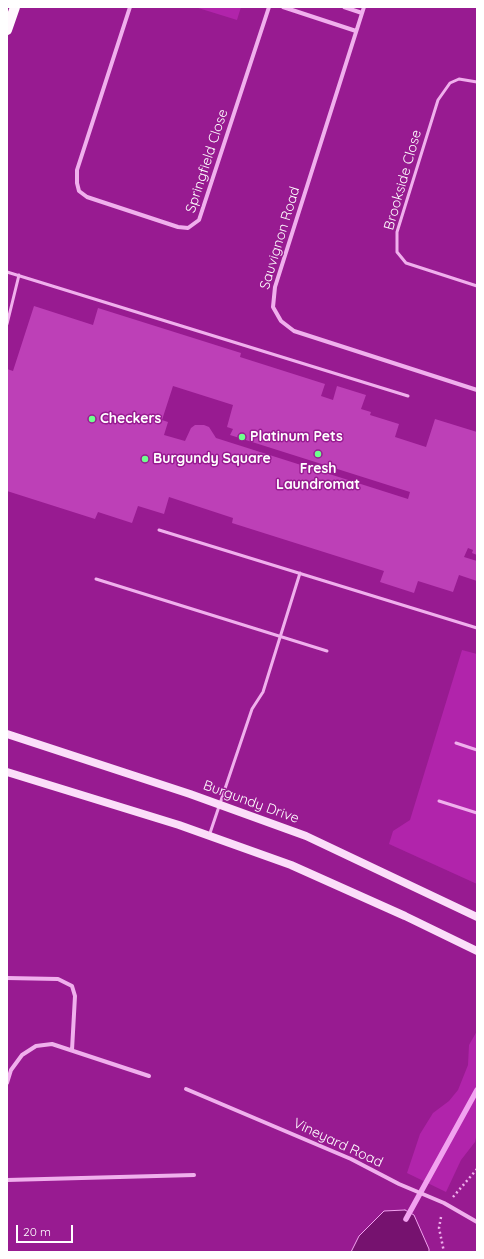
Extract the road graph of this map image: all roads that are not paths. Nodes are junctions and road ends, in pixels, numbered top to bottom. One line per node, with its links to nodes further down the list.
1 (15, 7): 8 (main road)
2 (130, 7): 3 (street, Springfield Close)
3 (268, 7)
4 (283, 7): 9 (street)
5 (344, 7): 7 (street)
6 (364, 7): 7 (street, Sauvignon Road)
7 (362, 14): 9 (street, Sauvignon Road)
8 (7, 30)
9 (356, 31): 15 (street, Sauvignon Road)
10 (477, 82): 13 (lane, Brookside Close)
11 (7, 272): 12 (lane)
12 (19, 275): 14 (lane); 16 (lane)
13 (477, 286)
14 (7, 324)
15 (477, 390)
16 (408, 396)
17 (159, 530): 18 (lane)
18 (300, 573): 20 (lane); 21 (lane)
19 (96, 579): 21 (lane)
20 (477, 628)
21 (281, 636): 22 (lane); 28 (lane)
22 (326, 650)
23 (7, 734): 28 (main road, Burgundy Drive)
24 (456, 743): 25 (lane)
25 (477, 750)
26 (7, 772): 30 (main road)
27 (439, 801): 29 (lane)
28 (220, 804): 30 (lane); 31 (main road, Burgundy Drive)
29 (477, 813)
30 (209, 837): 32 (main road)
31 (477, 917)
32 (477, 951)
33 (7, 978): 34 (street)
34 (72, 1050): 35 (street); 36 (street)
35 (148, 1076)
36 (7, 1083)
37 (186, 1089): 40 (street, Vineyard Road)
38 (194, 1175): 39 (street)
39 (7, 1180)
40 (476, 1220)

